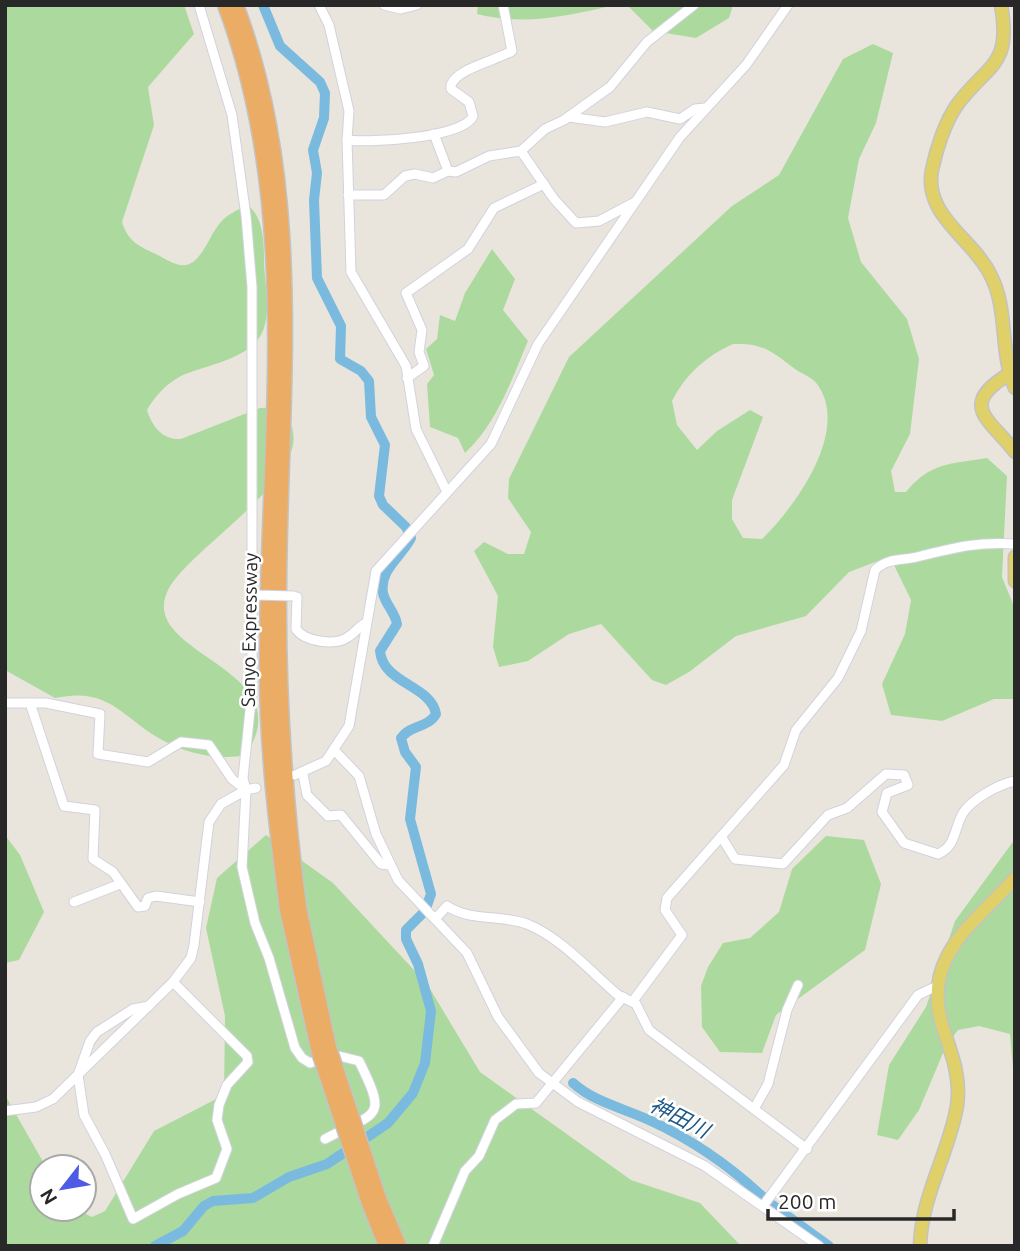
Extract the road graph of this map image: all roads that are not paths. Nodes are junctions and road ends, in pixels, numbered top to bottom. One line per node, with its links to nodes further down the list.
1 (199, 5): 28 (street)
2 (225, 5): 42 (highway, Sanyo Expressway)
3 (236, 5): 42 (highway, Sanyo Expressway)
4 (319, 5): 14 (street)
5 (384, 5): 6 (street)
6 (416, 5)
7 (503, 5): 13 (street)
8 (694, 5): 12 (street)
9 (788, 5): 11 (street)
10 (1001, 5): 20 (main road)
11 (705, 108): 12 (street); 19 (street)
12 (569, 117): 15 (street)
13 (434, 134): 14 (street); 16 (street)
14 (347, 140): 18 (street)
15 (521, 151): 16 (street); 17 (street)
16 (448, 171): 18 (street)
17 (544, 184): 19 (street); 21 (street)
18 (348, 195): 21 (street)
19 (637, 201): 24 (street)
20 (1009, 374): 22 (main road); 23 (main road)
21 (407, 378): 24 (street)
22 (1015, 388)
23 (1015, 452)
24 (447, 492): 29 (street)
25 (1015, 544): 36 (street)
26 (1015, 557): 27 (main road)
27 (1015, 581)
28 (251, 595): 29 (street, bridge); 35 (street)
29 (366, 623): 32 (street)
30 (5, 703): 31 (street)
31 (30, 704): 35 (street); 39 (street)
32 (335, 751): 37 (street); 37 (street)
33 (1015, 781): 36 (street)
34 (257, 788): 35 (street)
35 (246, 790): 41 (street); 54 (street)
36 (721, 836): 48 (street)
37 (390, 865): 43 (street)
38 (1015, 878): 46 (main road)
39 (120, 884): 40 (street); 41 (street)
40 (74, 902)
41 (200, 902): 44 (street)
42 (293, 909): 56 (highway, Sanyo Expressway, bridge)
43 (433, 917): 47 (street); 51 (street)
44 (173, 982): 49 (street); 50 (street)
45 (798, 985): 52 (street)
46 (937, 986): 55 (street); 62 (main road)
47 (623, 997): 48 (street); 51 (street)
48 (633, 1001): 52 (street)
49 (149, 1006): 50 (street); 50 (street)
50 (78, 1075): 53 (street)
51 (551, 1083): 57 (street); 60 (street)
52 (754, 1109): 55 (street)
53 (5, 1111)
54 (325, 1139)
55 (807, 1149): 57 (street)
56 (374, 1201): 58 (highway, Sanyo Expressway); 59 (highway, Sanyo Expressway)
57 (764, 1206): 61 (street)
58 (386, 1246)
59 (399, 1246)
60 (433, 1246)
61 (819, 1246)
62 (920, 1246)

